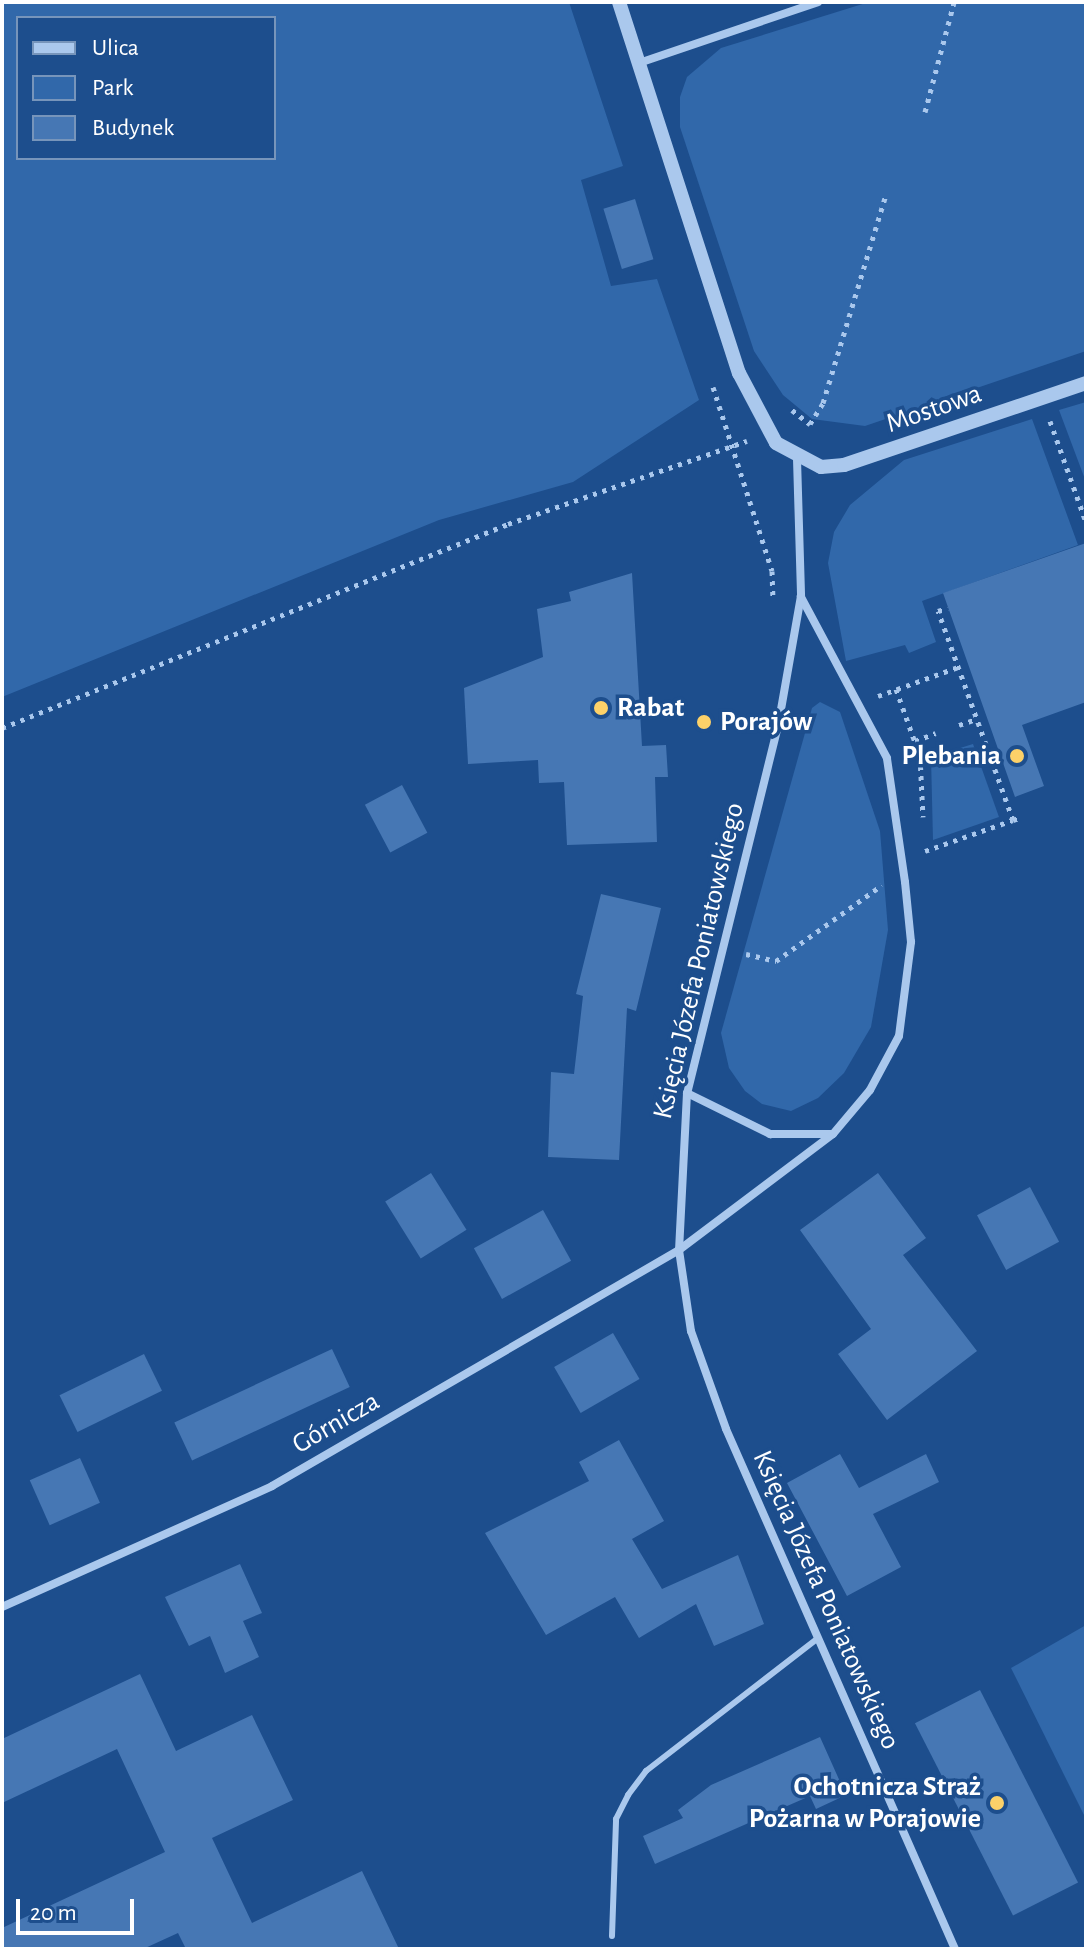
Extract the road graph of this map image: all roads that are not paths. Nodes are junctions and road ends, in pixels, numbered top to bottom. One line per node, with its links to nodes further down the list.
1 (619, 2): 3 (street)
2 (818, 2): 3 (street)
3 (639, 63): 5 (street)
4 (1086, 383): 5 (street, Mostowa)
5 (797, 459): 6 (street, Księcia Józefa Poniatowskiego)
6 (801, 596): 7 (street, Księcia Józefa Poniatowskiego); 8 (street, Górnicza)
7 (687, 1093): 8 (street); 9 (street, Księcia Józefa Poniatowskiego)
8 (833, 1134): 9 (street, Górnicza)
9 (679, 1250): 10 (street, Górnicza); 11 (street, Księcia Józefa Poniatowskiego)
10 (2, 1607)
11 (818, 1638): 12 (lane); 13 (street, Księcia Józefa Poniatowskiego)
12 (612, 1936)
13 (955, 1949)

